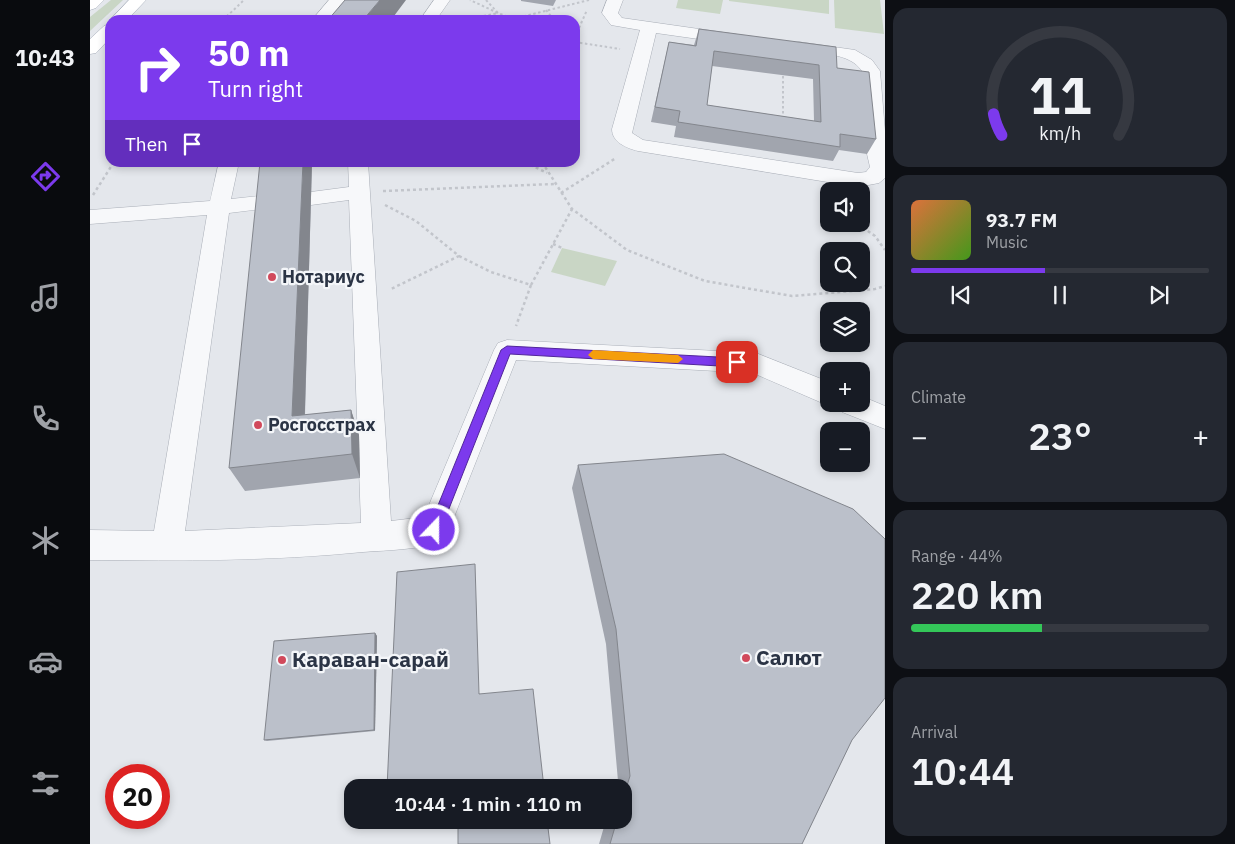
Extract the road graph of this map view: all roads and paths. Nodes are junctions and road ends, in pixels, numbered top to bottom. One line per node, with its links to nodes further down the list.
1 (96, 0): 10 (main road)
2 (138, 0): 13 (main road)
3 (244, 0): 14 (path)
4 (338, 0): 15 (lane)
5 (442, 0): 16 (lane)
6 (470, 0): 12 (path)
7 (486, 0): 12 (path)
8 (590, 0): 11 (path); 21 (path)
9 (615, 0): 22 (lane)
10 (90, 5)
11 (546, 10): 19 (path); 20 (path)
12 (498, 13): 17 (path); 18 (path)
13 (123, 15)
14 (228, 15)
15 (324, 15)
16 (432, 15)
17 (488, 15)
18 (504, 15)
19 (525, 15)
20 (550, 15)
21 (580, 25)
22 (649, 28): 24 (lane); 28 (lane)
23 (105, 34): 27 (main road)
24 (748, 41)
25 (580, 43): 28 (path)
26 (777, 44): 31 (lane)
27 (90, 49)
28 (642, 53): 31 (lane)
29 (783, 76): 30 (path)
30 (783, 123)
31 (638, 145): 40 (path)
32 (111, 167): 42 (path)
33 (228, 167): 44 (lane)
34 (358, 167): 39 (lane)
35 (535, 167): 37 (path)
36 (544, 167): 37 (path)
37 (548, 174): 38 (path)
38 (555, 184): 39 (path); 40 (path)
39 (360, 192): 41 (lane); 51 (path); 59 (lane)
40 (561, 193): 45 (path)
41 (311, 198)
42 (90, 200)
43 (269, 202): 44 (lane)
44 (220, 207): 46 (lane); 61 (lane)
45 (572, 209): 48 (path); 53 (path)
46 (90, 217)
47 (869, 232): 50 (path)
48 (553, 244): 49 (path); 52 (path)
49 (562, 248)
50 (885, 250)
51 (459, 256): 52 (path); 54 (path)
52 (531, 285): 55 (path)
53 (885, 286)
54 (384, 293)
55 (507, 350): 56 (lane); 59 (lane)
56 (820, 390)
57 (870, 412): 58 (lane)
58 (885, 418)
59 (377, 537): 61 (lane)
60 (90, 545): 61 (lane)
61 (167, 547)

